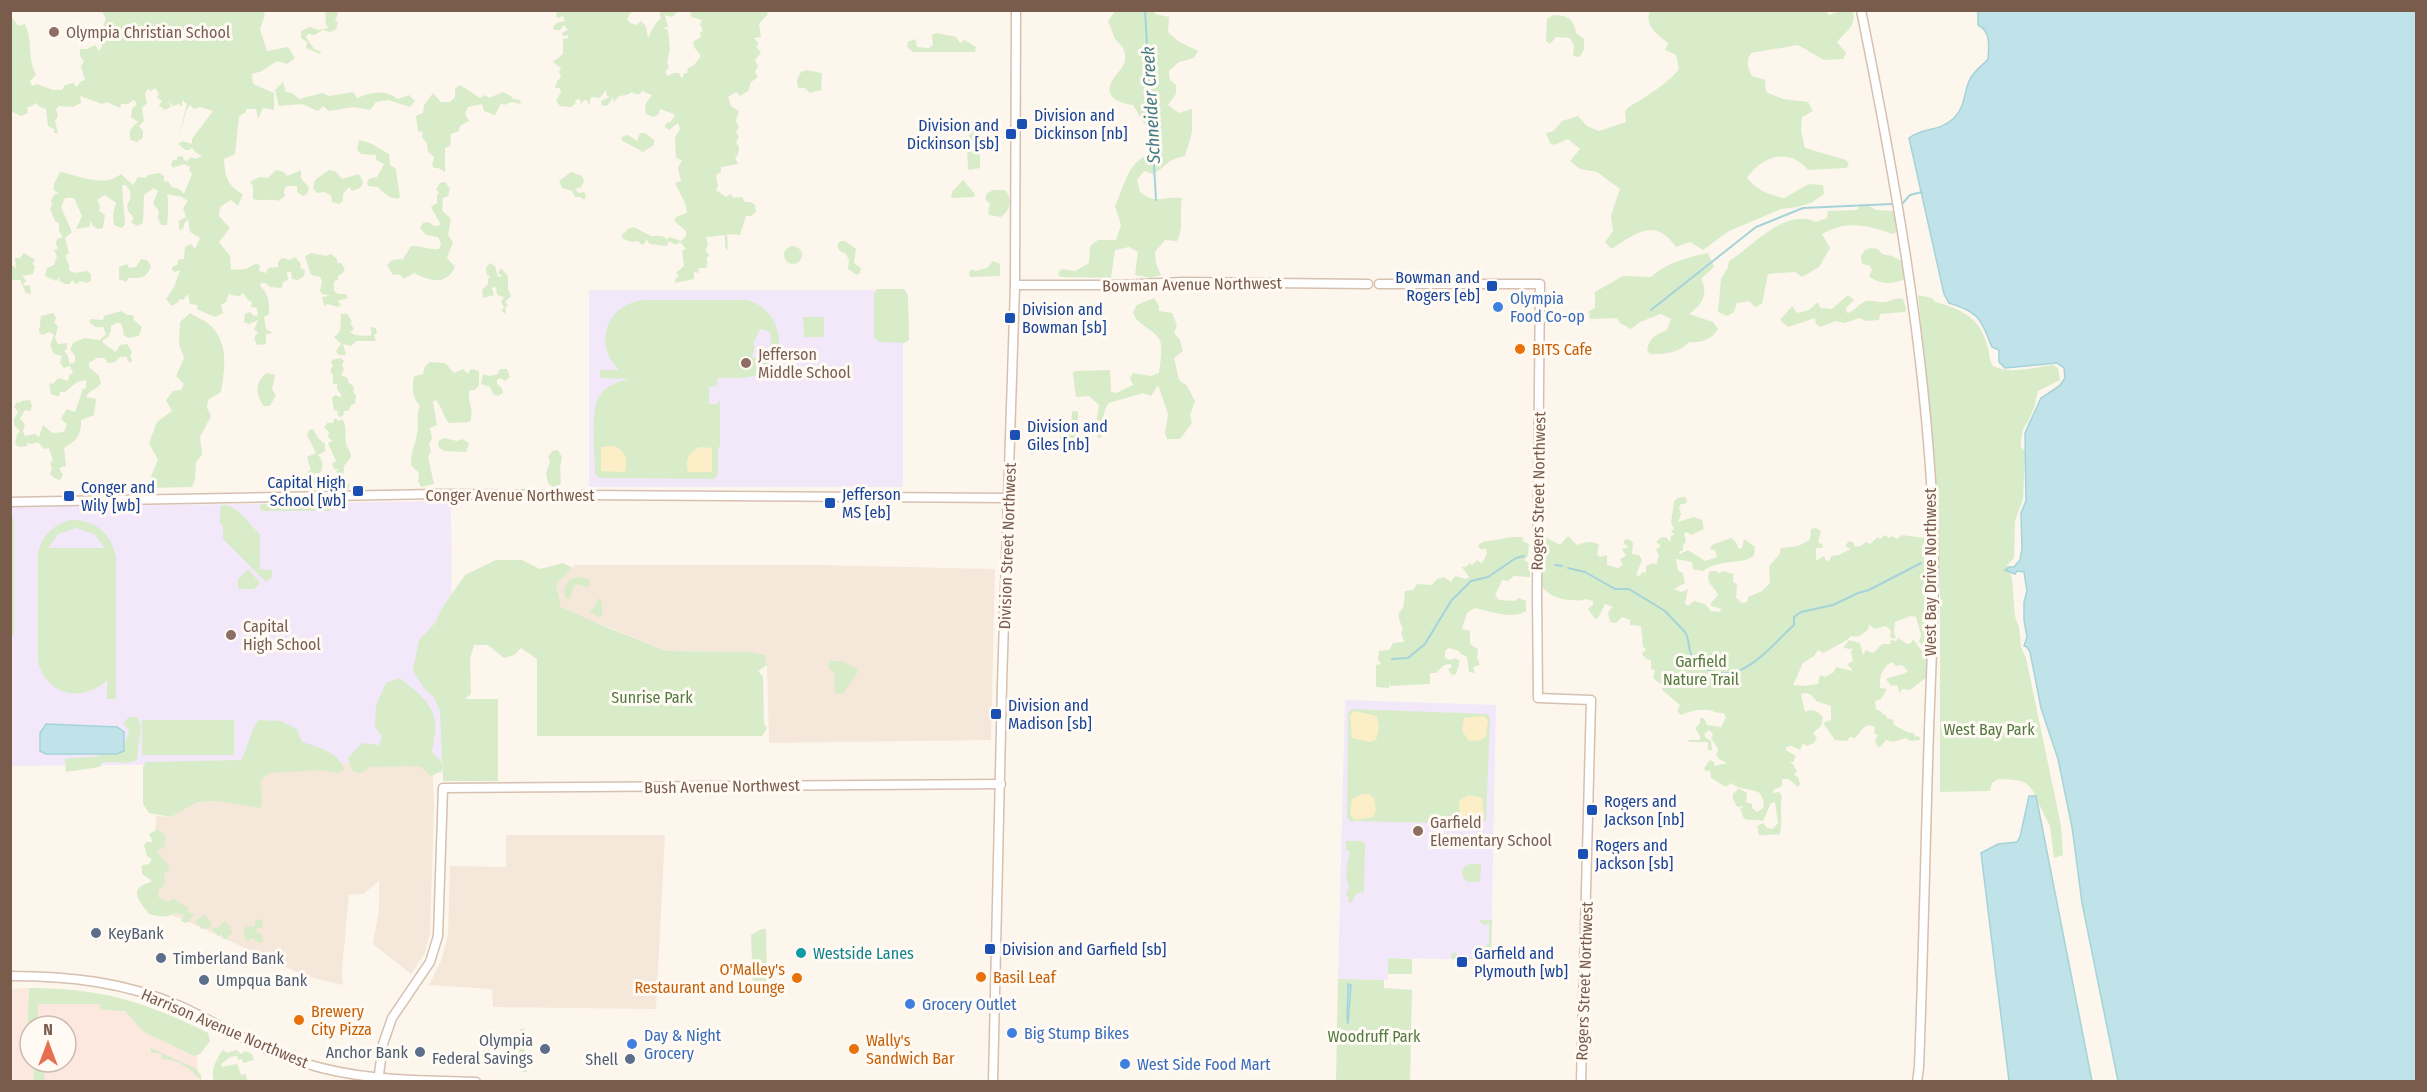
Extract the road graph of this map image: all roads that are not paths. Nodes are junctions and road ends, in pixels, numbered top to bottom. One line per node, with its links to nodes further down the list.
1 (1016, 10): 4 (street, Division Street Northwest)
2 (1861, 10): 9 (street, West Bay Drive Northwest)
3 (1540, 284): 4 (street, Bowman Avenue Northwest); 13 (street, Rogers Street Northwest)
4 (1015, 285): 5 (street, Division Street Northwest)
5 (1009, 498): 6 (street, Conger Avenue Northwest); 7 (street, Division Street Northwest)
6 (10, 502)
7 (1001, 784): 10 (street, Bush Avenue Northwest); 12 (street, Division Street Northwest)
8 (10, 976): 10 (street, Harrison Avenue Northwest)
9 (1919, 1066): 14 (street, West Bay Drive Northwest); 15 (street, West Bay Drive Northwest)
10 (378, 1080): 11 (street, Harrison Avenue Northwest)
11 (476, 1082)
12 (993, 1082)
13 (1581, 1082)
14 (1917, 1082)
15 (1922, 1082)

